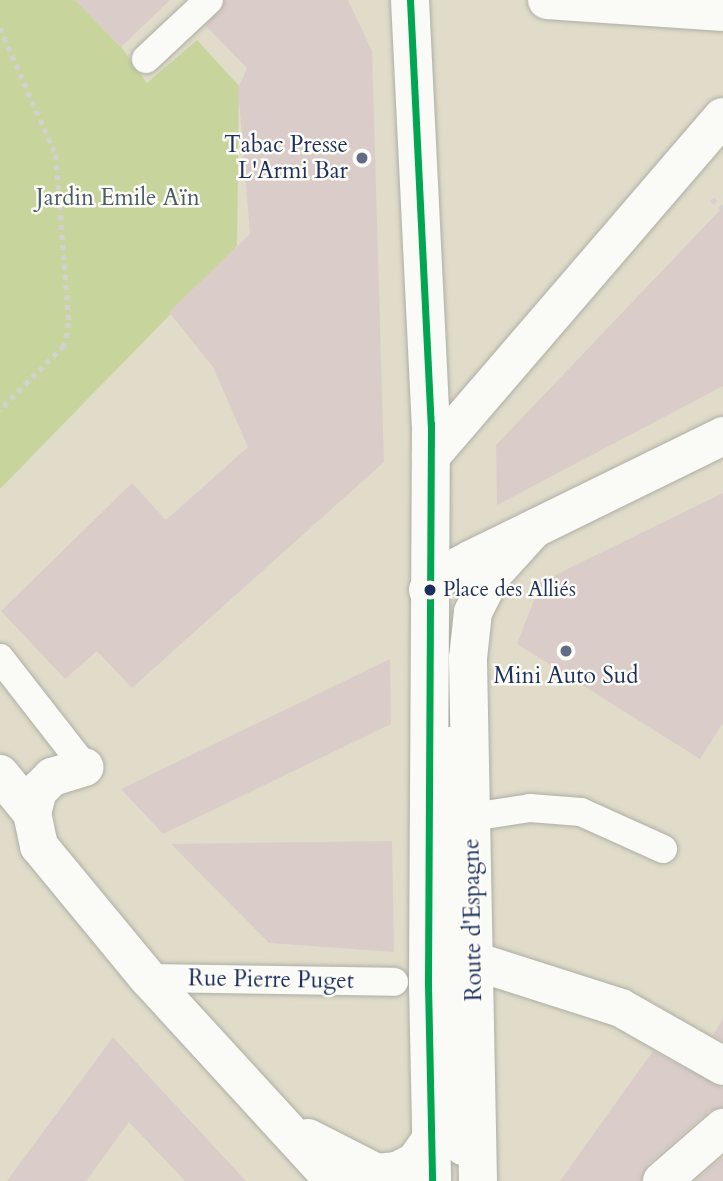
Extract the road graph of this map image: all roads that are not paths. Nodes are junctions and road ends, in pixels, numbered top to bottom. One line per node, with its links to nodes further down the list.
1 (209, 0): 5 (lane)
2 (410, 0): 8 (main road, Route d'Espagne)
3 (547, 0): 4 (main road)
4 (723, 12)
5 (146, 59)
6 (723, 117): 8 (main road)
7 (723, 436): 9 (main road)
8 (431, 456): 10 (main road, Route d'Espagne)
9 (533, 530): 10 (main road); 15 (main road, Route d'Espagne)
10 (428, 590): 23 (main road, Route d'Espagne); 26 (lane)
11 (0, 657): 12 (lane)
12 (85, 767): 14 (main road)
13 (0, 774): 14 (main road)
14 (32, 813): 18 (main road)
15 (472, 817): 16 (lane); 17 (main road, Route d'Espagne)
16 (663, 849)
17 (474, 961): 20 (main road); 27 (main road, Route d'Espagne)
18 (148, 978): 19 (lane, Rue Pierre Puget); 21 (main road)
19 (394, 982)
20 (723, 1066)
21 (288, 1127): 23 (main road); 24 (main road)
22 (723, 1128): 28 (main road)
23 (431, 1139): 25 (main road, Route d'Espagne)
24 (334, 1181)
25 (432, 1181)
26 (468, 1181)
27 (478, 1181)
28 (662, 1181)

